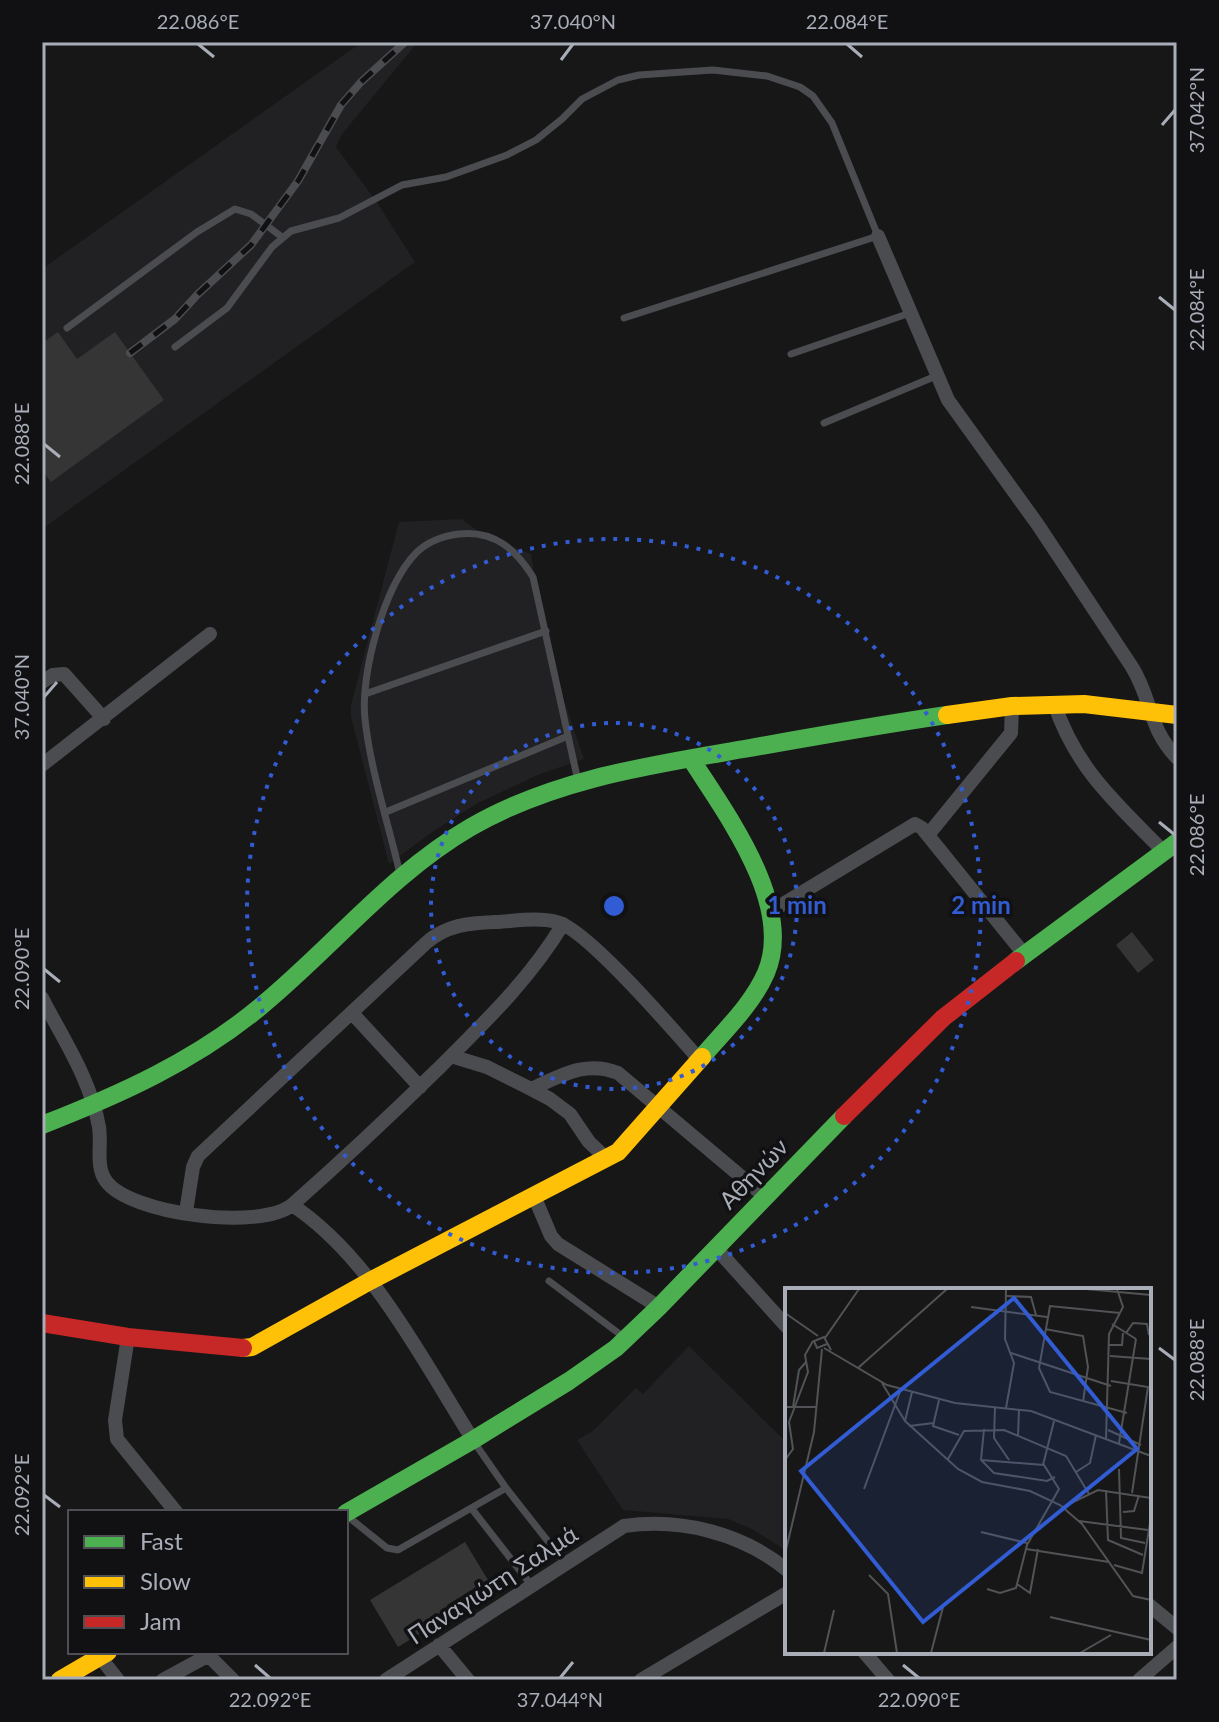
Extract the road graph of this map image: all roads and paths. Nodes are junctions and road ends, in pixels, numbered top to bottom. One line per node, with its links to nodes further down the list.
1 (878, 236): 2 (lane); 3 (street); 4 (lane)
2 (282, 237): 5 (lane); 6 (lane)
3 (910, 313): 7 (lane); 8 (street)
4 (624, 318)
5 (67, 328)
6 (175, 347)
7 (791, 354)
8 (937, 376): 9 (lane); 16 (street)
9 (824, 423)
10 (546, 631): 13 (lane); 13 (lane); 19 (lane)
11 (210, 634): 18 (street)
12 (42, 682): 18 (street)
13 (365, 694): 24 (lane)
14 (1054, 703): 15 (street); 16 (street); 26 (street)
15 (1012, 706): 21 (street); 25 (street)
16 (1149, 711): 17 (street); 20 (street)
17 (1177, 715)
18 (104, 719): 22 (street)
19 (568, 736): 23 (lane); 24 (lane)
20 (1177, 758)
21 (691, 759): 23 (street); 28 (street)
22 (42, 765)
23 (578, 781): 27 (street)
24 (386, 812): 27 (lane)
25 (928, 835): 28 (street); 30 (street)
26 (1170, 846): 30 (street, Αθηνών)
27 (401, 876): 37 (street)
28 (770, 912): 34 (street)
29 (563, 924): 32 (street); 33 (street); 34 (street)
30 (1024, 954): 42 (street, Αθηνών)
31 (42, 998): 37 (street)
32 (352, 1013): 35 (street); 44 (street)
33 (451, 1056): 35 (street); 36 (street)
34 (699, 1059): 38 (street)
35 (420, 1087): 43 (street)
36 (531, 1089): 38 (street); 40 (street)
37 (93, 1104): 39 (street); 44 (street)
38 (659, 1108): 40 (street); 42 (street)
39 (42, 1125)
40 (606, 1158): 41 (street)
41 (534, 1196): 46 (street); 48 (street)
42 (764, 1196): 45 (street, Αθηνών)
43 (292, 1205): 44 (street); 46 (street)
44 (186, 1212)
45 (715, 1247): 48 (street, Αθηνών); 50 (street)
46 (370, 1281): 51 (street); 53 (street)
47 (549, 1281): 52 (lane)
48 (659, 1307): 52 (street, Αθηνών)
49 (42, 1323): 51 (street)
50 (785, 1325)
51 (128, 1337): 56 (street)
52 (627, 1339): 53 (street, Αθηνών)
53 (473, 1440): 54 (lane); 57 (street, Αθηνών)
54 (506, 1488): 55 (lane); 59 (lane)
55 (472, 1509): 58 (lane); 61 (lane)
56 (174, 1510)
57 (348, 1513)
58 (348, 1516)
59 (565, 1564): 60 (street, Παναγιώτη Σαλμά); 61 (street, Παναγιώτη Σαλμά)
60 (785, 1569)
61 (532, 1586): 65 (street, Παναγιώτη Σαλμά)
62 (785, 1594): 76 (street)
63 (1151, 1607): 64 (street)
64 (1177, 1628)
65 (439, 1645): 74 (street, Παναγιώτη Σαλμά); 75 (street)
66 (1177, 1647): 78 (street)
67 (104, 1654): 70 (street); 71 (street)
68 (207, 1654): 72 (street); 73 (street)
69 (866, 1654): 77 (street)
70 (60, 1680)
71 (118, 1680)
72 (163, 1680)
73 (233, 1680)
74 (386, 1680)
75 (468, 1680)
76 (641, 1680)
77 (888, 1680)
78 (1139, 1680)

